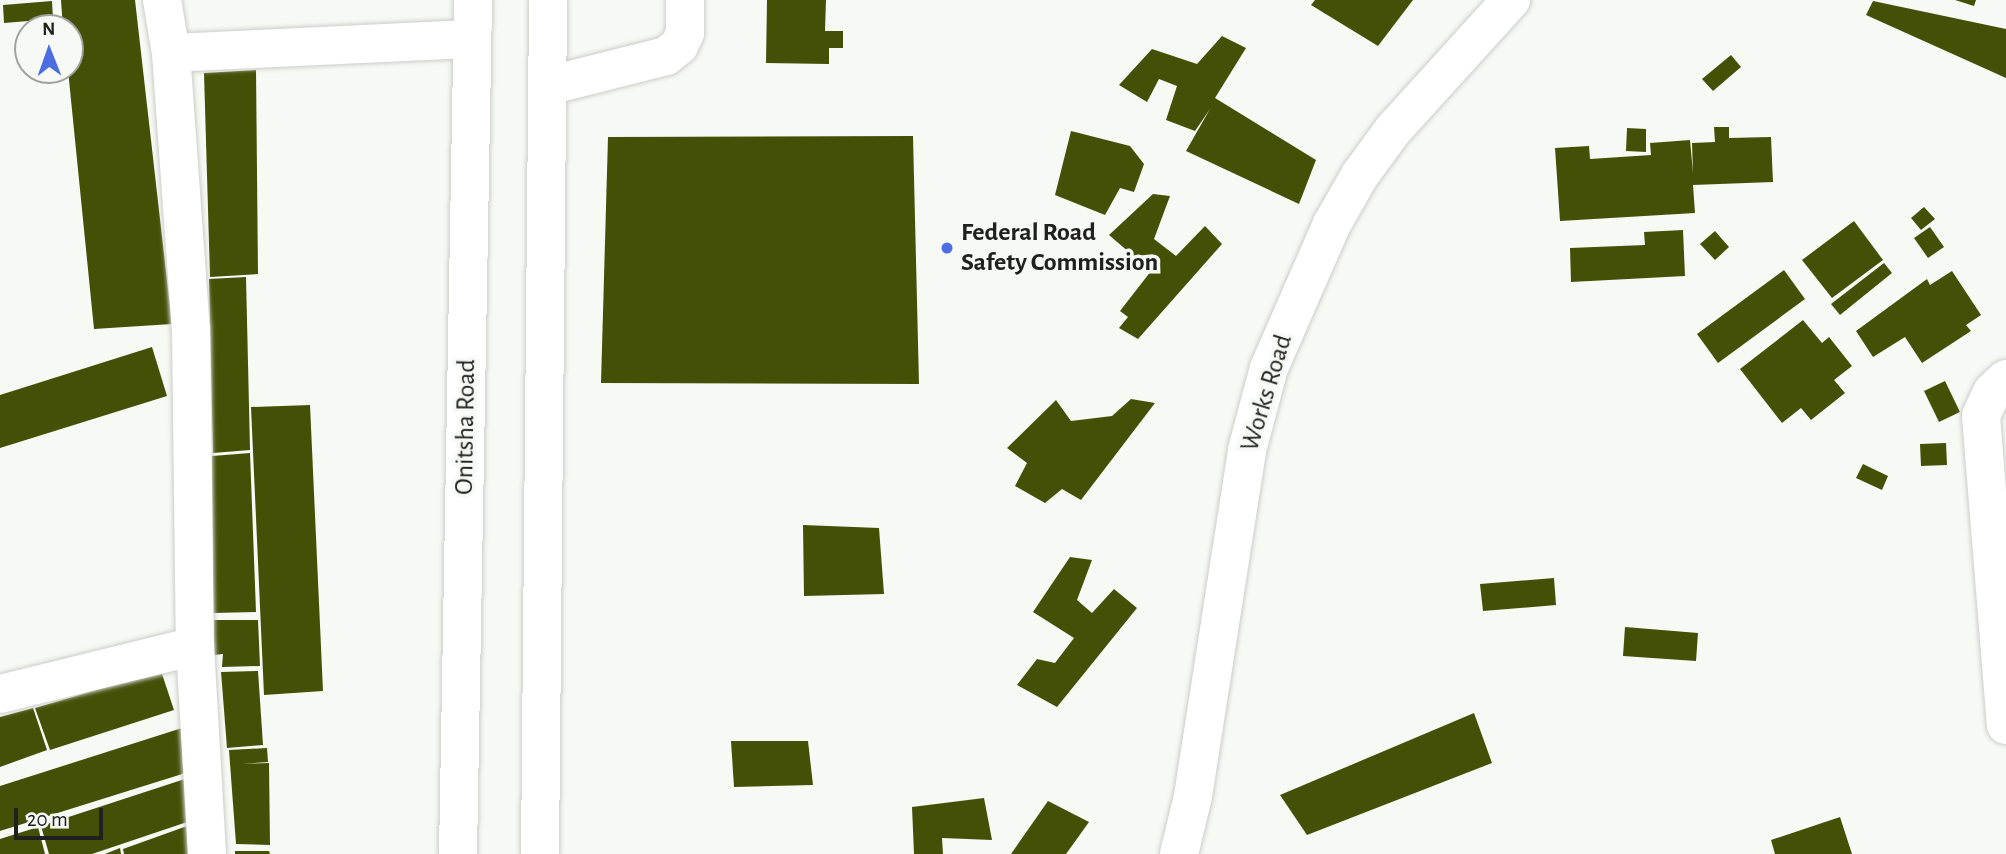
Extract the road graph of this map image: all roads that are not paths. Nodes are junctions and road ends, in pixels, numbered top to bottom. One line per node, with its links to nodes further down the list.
1 (162, 0): 7 (main road)
2 (473, 0): 6 (main road, Onitsha Road)
3 (548, 0): 8 (main road)
4 (685, 0): 8 (main road)
5 (1511, 0): 16 (main road, Works Road)
6 (472, 39): 7 (main road); 14 (main road, Onitsha Road)
7 (171, 53): 10 (main road)
8 (547, 86): 15 (main road)
9 (2006, 379): 12 (main road)
10 (195, 646): 11 (main road); 13 (main road)
11 (0, 694)
12 (2006, 725)
13 (207, 854)
14 (458, 854)
15 (540, 854)
16 (1179, 854)

